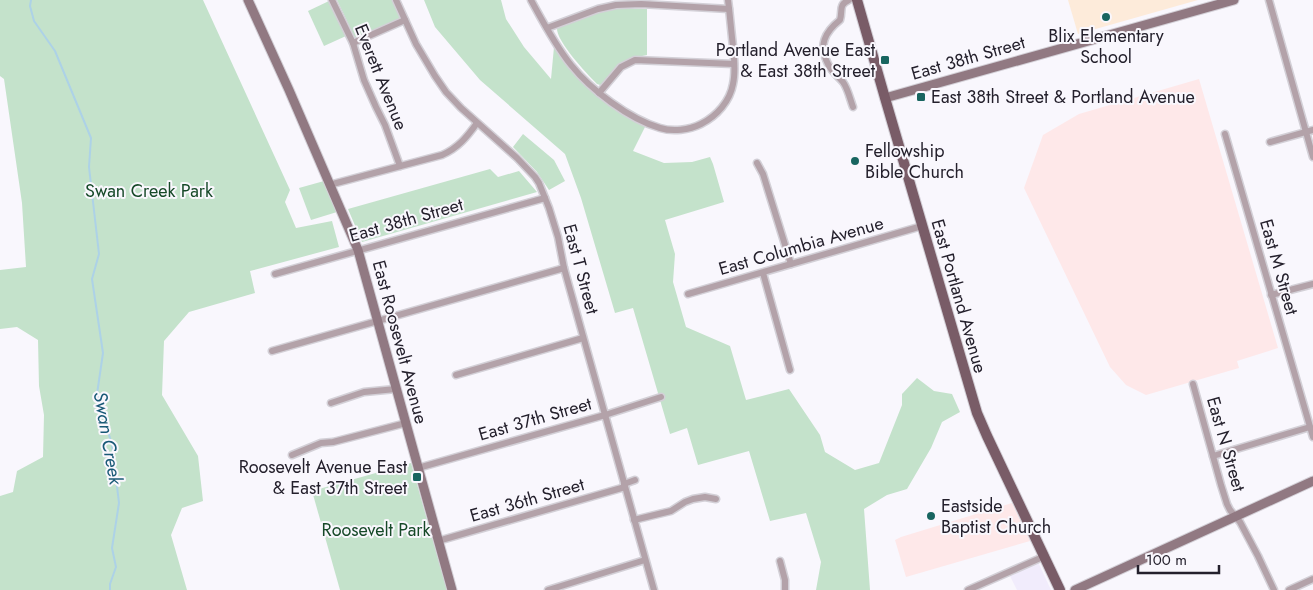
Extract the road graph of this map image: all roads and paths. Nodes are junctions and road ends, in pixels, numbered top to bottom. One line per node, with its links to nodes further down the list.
1 (248, 0): 27 (street, East Roosevelt Avenue)
2 (332, 0): 15 (street, Everett Avenue)
3 (396, 0): 13 (street, East T Street)
4 (531, 0): 14 (street)
5 (728, 0): 12 (street)
6 (849, 0): 19 (street)
7 (857, 0): 18 (main road, East Portland Avenue)
8 (1234, 0): 18 (street, East 38th Street)
9 (1270, 0): 21 (street)
10 (628, 2): 11 (street); 14 (street)
11 (640, 2): 12 (street)
12 (729, 9): 16 (street)
13 (404, 20): 15 (street); 20 (street, East T Street)
14 (547, 28): 17 (street)
15 (353, 43): 26 (street, Everett Avenue)
16 (734, 64): 17 (street); 17 (street)
17 (599, 93)
18 (885, 98): 29 (main road, East Portland Avenue)
19 (853, 107)
20 (477, 123): 26 (street); 28 (street, East T Street)
21 (1310, 131): 23 (street); 24 (street)
22 (1225, 134): 37 (street, East M Street)
23 (1270, 142)
24 (1313, 157)
25 (757, 163): 31 (street)
26 (400, 166): 27 (street)
27 (329, 185): 30 (street, East Roosevelt Avenue)
28 (545, 198): 30 (street, East 38th Street); 32 (street, East T Street)
29 (922, 226): 31 (street, East Columbia Avenue); 61 (main road, East Portland Avenue)
30 (358, 250): 34 (street, East 38th Street); 38 (street, East Roosevelt Avenue)
31 (791, 264): 33 (street, East Columbia Avenue)
32 (564, 268): 38 (street); 39 (street, East T Street)
33 (763, 273): 36 (street, East Columbia Avenue); 41 (street)
34 (275, 274)
35 (1313, 284): 37 (street)
36 (688, 294)
37 (1271, 295): 49 (street, East M Street)
38 (378, 321): 40 (street); 44 (street, East Roosevelt Avenue)
39 (584, 338): 42 (street); 47 (street, East T Street)
40 (272, 351)
41 (790, 370)
42 (456, 375)
43 (1193, 384): 52 (street, East N Street)
44 (396, 389): 46 (street); 48 (street, East Roosevelt Avenue)
45 (660, 397): 47 (street, East 37th Street)
46 (331, 403)
47 (605, 415): 53 (street, East 37th Street); 56 (street, East T Street)
48 (406, 423): 51 (street); 53 (street, East Roosevelt Avenue)
49 (1310, 427): 50 (street, East M Street); 52 (street)
50 (1313, 436)
51 (292, 455)
52 (1213, 456): 58 (street, East N Street)
53 (418, 468): 60 (street, East Roosevelt Avenue)
54 (635, 480): 56 (street, East 36th Street)
55 (1313, 481): 58 (street)
56 (624, 485): 59 (street, East T Street); 60 (street, East 36th Street)
57 (716, 499): 59 (street)
58 (1236, 517): 71 (street); 72 (street, East N Street)
59 (634, 520): 62 (street, East T Street)
60 (438, 541): 65 (street, East Roosevelt Avenue)
61 (1045, 556): 69 (street); 70 (main road, East Portland Avenue)
62 (645, 560): 66 (street); 67 (street, East T Street)
63 (780, 561): 68 (street)
64 (1313, 579): 73 (street)
65 (452, 590)
66 (548, 590)
67 (654, 590)
68 (785, 590)
69 (968, 590)
70 (1060, 590)
71 (1075, 590)
72 (1274, 590)
73 (1289, 590)

